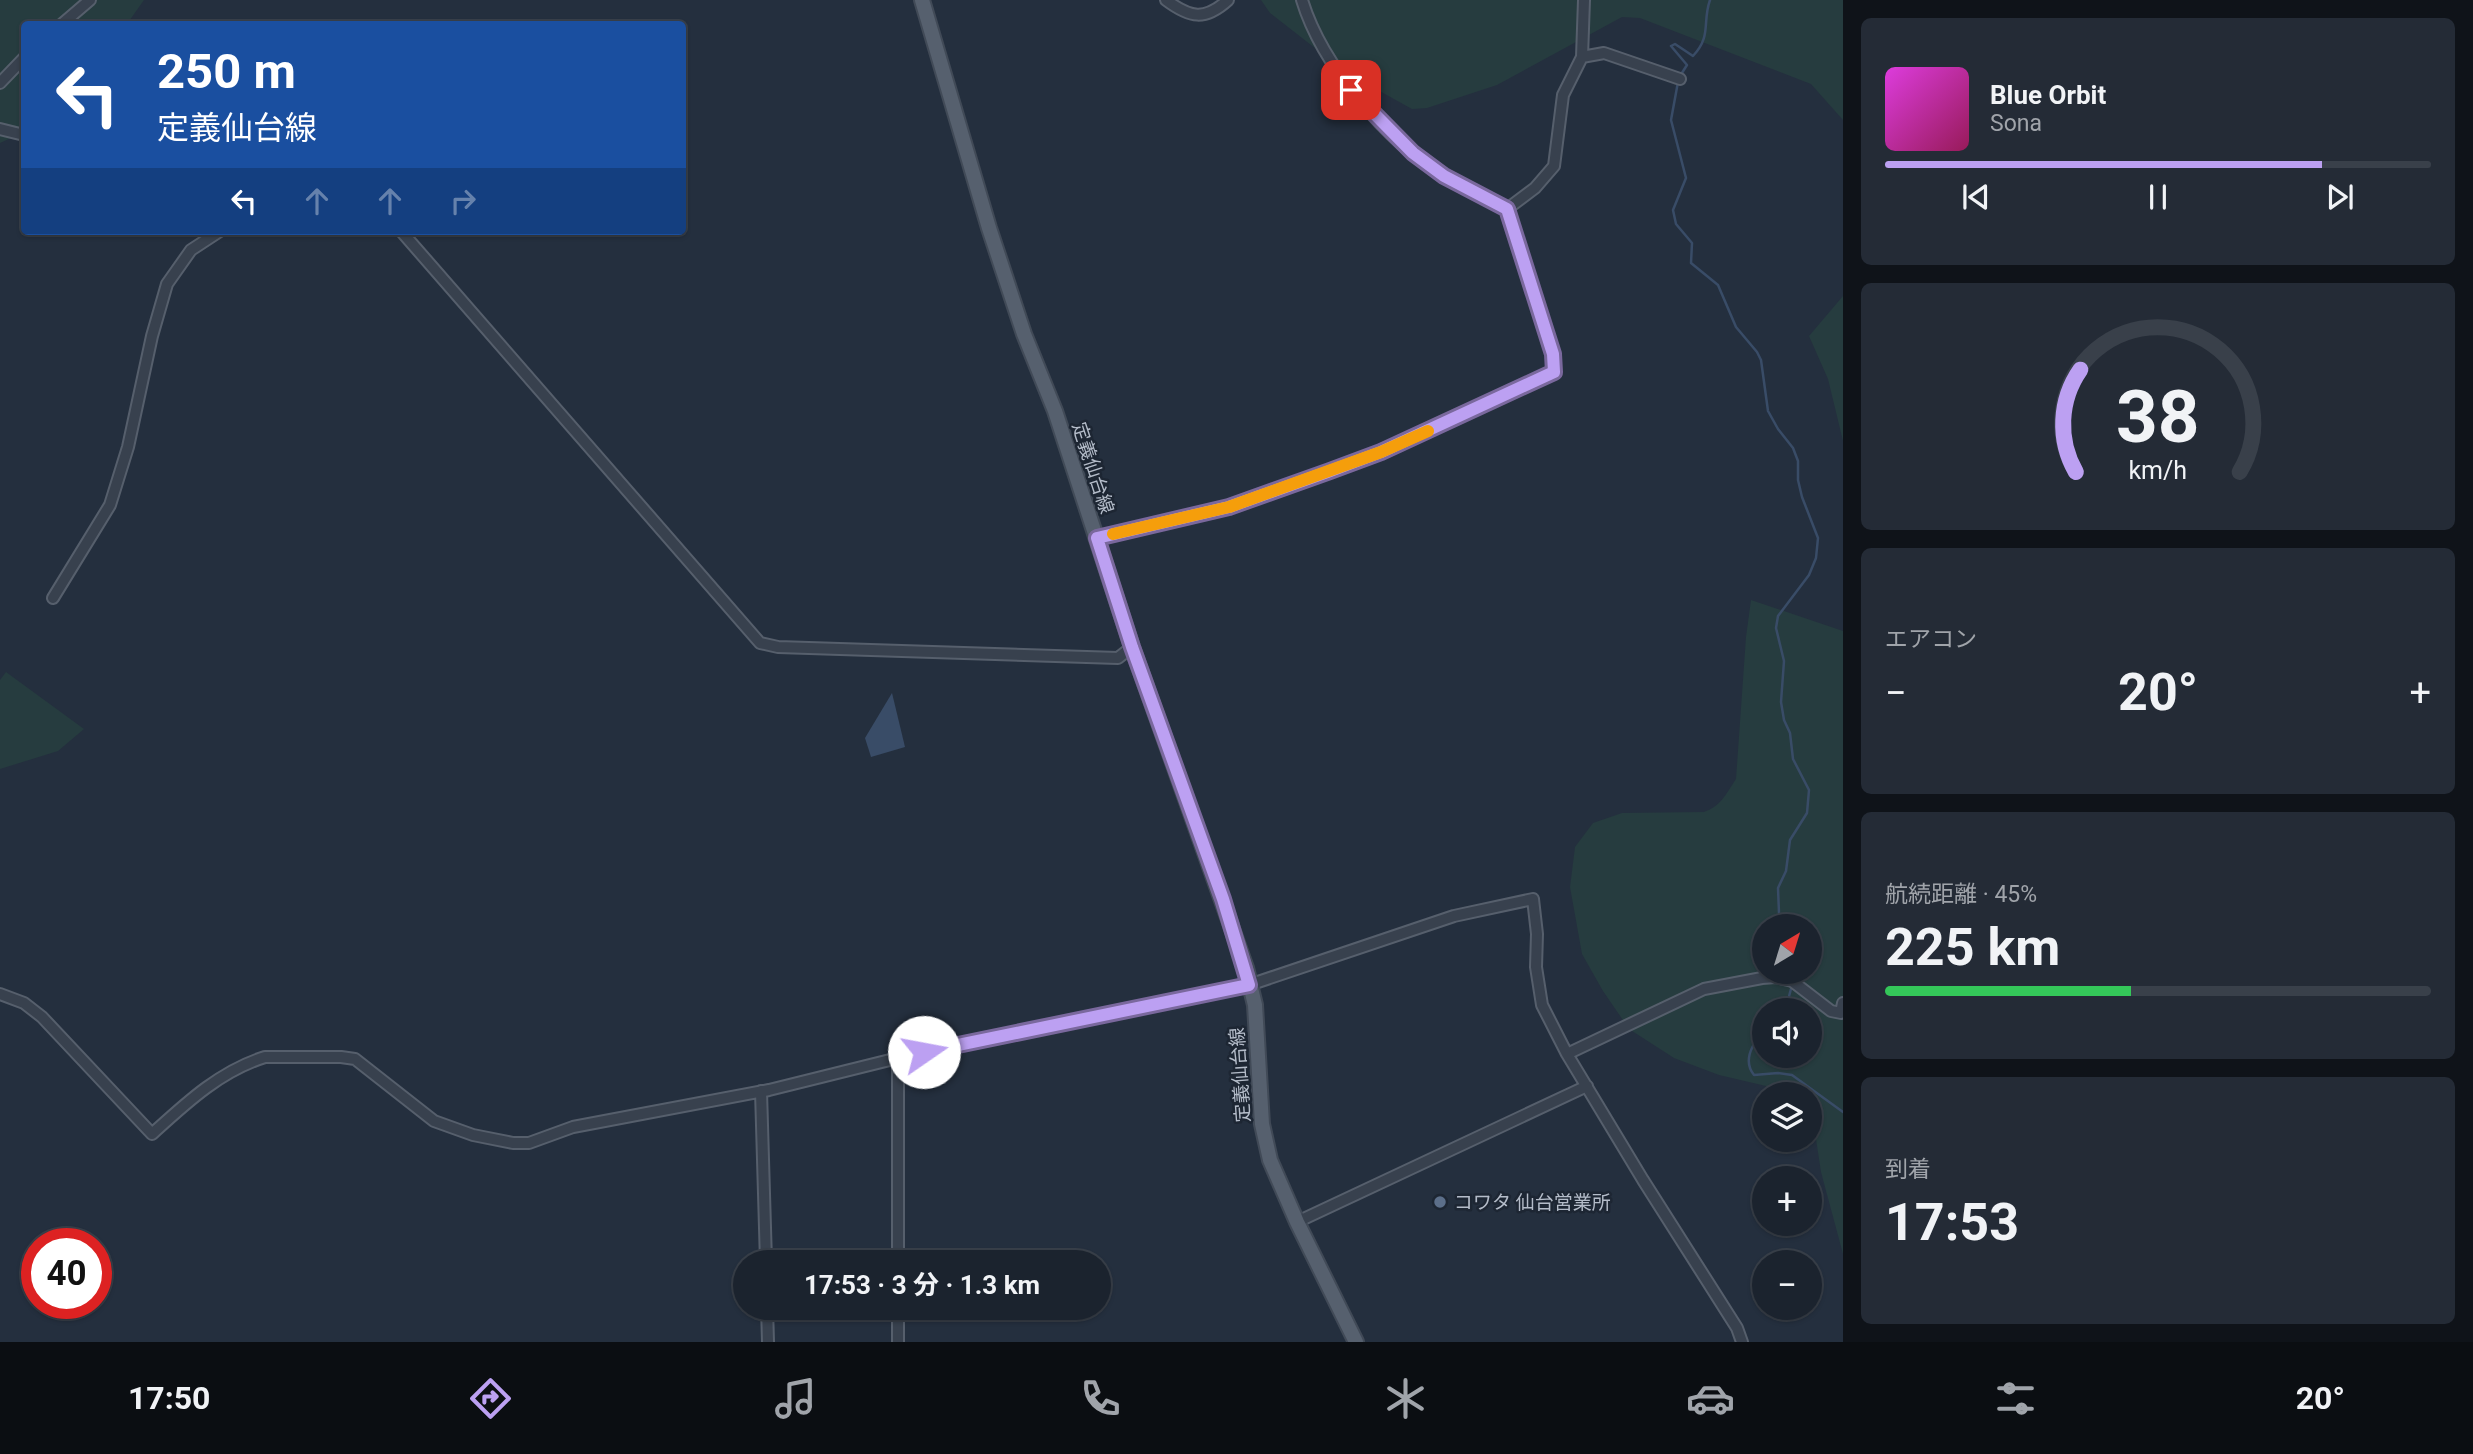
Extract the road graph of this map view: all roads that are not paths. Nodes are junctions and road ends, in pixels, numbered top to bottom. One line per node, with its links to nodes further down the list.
1 (90, 0): 7 (street)
2 (922, 0): 17 (main road, 定義仙台線)
3 (1166, 0): 4 (street)
4 (1228, 0)
5 (1302, 0): 14 (street)
6 (1584, 0): 8 (street)
7 (66, 21)
8 (1582, 57): 10 (street); 14 (street)
9 (21, 61): 11 (street)
10 (1680, 79)
11 (0, 83)
12 (0, 129): 13 (street)
13 (21, 134)
14 (1507, 209): 17 (street)
15 (214, 235): 18 (street)
16 (404, 235): 19 (street)
17 (1097, 538): 19 (main road, 定義仙台線)
18 (52, 598)
19 (1132, 647): 20 (main road, 定義仙台線)
20 (1249, 985): 23 (street); 24 (street); 27 (main road, 定義仙台線)
21 (0, 994): 26 (street)
22 (1843, 1003): 23 (street)
23 (1567, 1054): 25 (street)
24 (898, 1058): 26 (street); 29 (street)
25 (1587, 1086): 27 (street); 35 (street)
26 (761, 1091): 28 (street)
27 (1297, 1222): 34 (main road, 定義仙台線)
28 (766, 1250)
29 (898, 1250)
30 (767, 1320): 32 (street)
31 (898, 1320): 33 (street)
32 (768, 1342)
33 (898, 1342)
34 (1356, 1342)
35 (1742, 1342)

